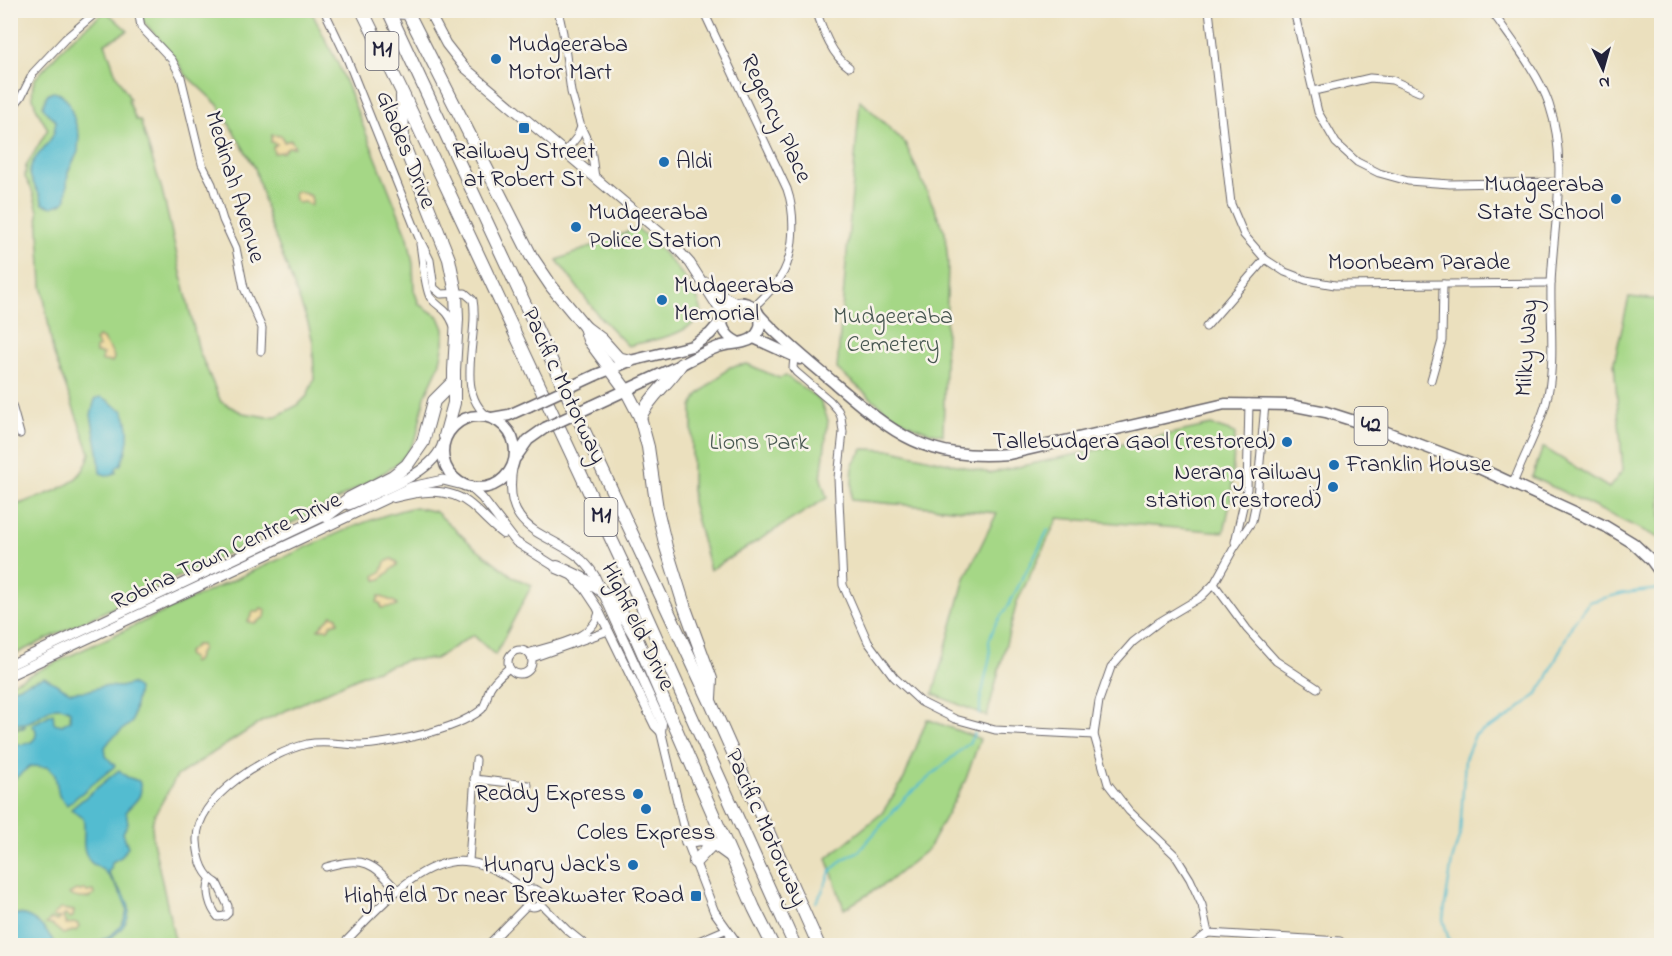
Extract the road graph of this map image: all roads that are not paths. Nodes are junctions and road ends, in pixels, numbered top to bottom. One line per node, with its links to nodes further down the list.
1 (99, 10): 17 (street)
2 (138, 10): 36 (street, Medinah Avenue)
3 (324, 10): 22 (street, Glades Drive)
4 (362, 10): 15 (highway, Pacific Motorway / M1)
5 (428, 10): 19 (main road)
6 (558, 10): 18 (street)
7 (703, 10): 29 (street, Regency Place)
8 (816, 10): 13 (street)
9 (1209, 10): 23 (street, Moonbeam Parade)
10 (1295, 10): 14 (street)
11 (1491, 10): 21 (street, Milky Way)
12 (389, 11): 31 (highway, M1); 72 (highway, Pacific Motorway / M1)
13 (849, 67)
14 (1314, 91): 16 (street); 21 (street)
15 (402, 92): 27 (highway, M1); 99 (highway, Pacific Motorway / M1)
16 (1419, 92)
17 (10, 110)
18 (581, 128): 19 (street); 20 (street)
19 (565, 152): 20 (main road)
20 (596, 178): 24 (main road)
21 (1559, 182): 25 (street, Milky Way)
22 (419, 238): 27 (street, Glades Drive); 33 (street, Glades Drive)
23 (1265, 259): 26 (street, Moonbeam Parade); 32 (street)
24 (696, 272): 28 (main road); 30 (main road)
25 (1551, 283): 26 (street, Moonbeam Parade); 53 (street, Milky Way)
26 (1443, 284): 42 (street)
27 (456, 293): 33 (highway, M1); 48 (street)
28 (736, 303): 29 (main road); 30 (main road)
29 (757, 312): 34 (main road); 39 (main road, 42)
30 (722, 318): 35 (main road); 38 (main road)
31 (585, 327): 38 (highway, M1); 41 (highway, M1)
32 (1206, 327)
33 (457, 334): 43 (highway, M1)
34 (754, 338): 35 (main road); 37 (main road, 42)
35 (737, 342): 40 (main road)
36 (261, 351)
37 (794, 357): 39 (main road, 42); 74 (street)
38 (630, 362): 41 (main road)
39 (808, 362): 46 (main road, 42)
40 (681, 364): 44 (main road); 49 (highway)
41 (609, 369): 44 (highway, M1); 48 (main road, bridge)
42 (1431, 380)
43 (454, 381): 51 (highway, M1); 56 (highway)
44 (626, 390): 49 (highway, M1); 52 (main road, bridge)
45 (10, 398): 50 (street)
46 (1249, 403): 47 (main road, 42); 58 (street)
47 (1265, 404): 53 (main road, 42); 58 (street)
48 (491, 417): 51 (main road); 52 (main road)
49 (640, 417): 72 (highway, M1)
50 (20, 434)
51 (444, 440): 54 (main road); 56 (main road, Robina Town Centre Drive)
52 (513, 464): 54 (main road); 62 (street, Highfield Drive)
53 (1513, 483): 60 (main road, 42)
54 (466, 486): 55 (main road, Robina Town Centre Drive); 57 (street, Highfield Drive)
55 (380, 502): 57 (street); 67 (main road, Robina Town Centre Drive)
56 (326, 516): 67 (main road, Robina Town Centre Drive)
57 (516, 542): 59 (street, Highfield Drive)
58 (1234, 548): 61 (street)
59 (557, 567): 62 (highway); 63 (street, Highfield Drive)
60 (1662, 575)
61 (1214, 584): 71 (street); 74 (street)
62 (600, 588): 64 (street, Highfield Drive); 80 (highway)
63 (599, 611): 65 (street, Highfield Drive); 66 (street)
64 (613, 617): 65 (street); 73 (street, Highfield Drive)
65 (608, 631): 66 (street); 73 (street, Highfield Drive)
66 (530, 656): 69 (street); 69 (street)
67 (39, 657): 68 (main road, Robina Town Centre Drive); 70 (main road, Robina Town Centre Drive)
68 (10, 665)
69 (509, 668): 84 (street)
70 (10, 675)
71 (1317, 688)
72 (710, 701): 100 (highway, Pacific Motorway / M1)
73 (661, 732): 78 (street, Highfield Drive)
74 (1094, 735): 90 (street)
75 (476, 760): 76 (street)
76 (474, 779): 77 (street); 81 (street)
77 (528, 784)
78 (687, 841): 79 (highway); 82 (street, Highfield Drive)
79 (713, 843): 80 (highway); 82 (highway)
80 (732, 856): 98 (highway)
81 (469, 861): 85 (street); 86 (street)
82 (695, 862): 89 (street, Highfield Drive)
83 (326, 867): 85 (street)
84 (210, 880): 84 (street)
85 (398, 891): 92 (street)
86 (527, 891): 87 (street); 88 (street)
87 (540, 903): 88 (street); 94 (street)
88 (527, 904): 93 (street)
89 (730, 933): 95 (street); 96 (street); 97 (street, Highfield Drive)
90 (1208, 933): 91 (street); 101 (street)
91 (1340, 941)
92 (341, 945)
93 (488, 945)
94 (587, 945)
95 (687, 945)
96 (710, 945)
97 (739, 945)
98 (773, 945)
99 (795, 945)
100 (819, 945)
101 (1191, 945)

